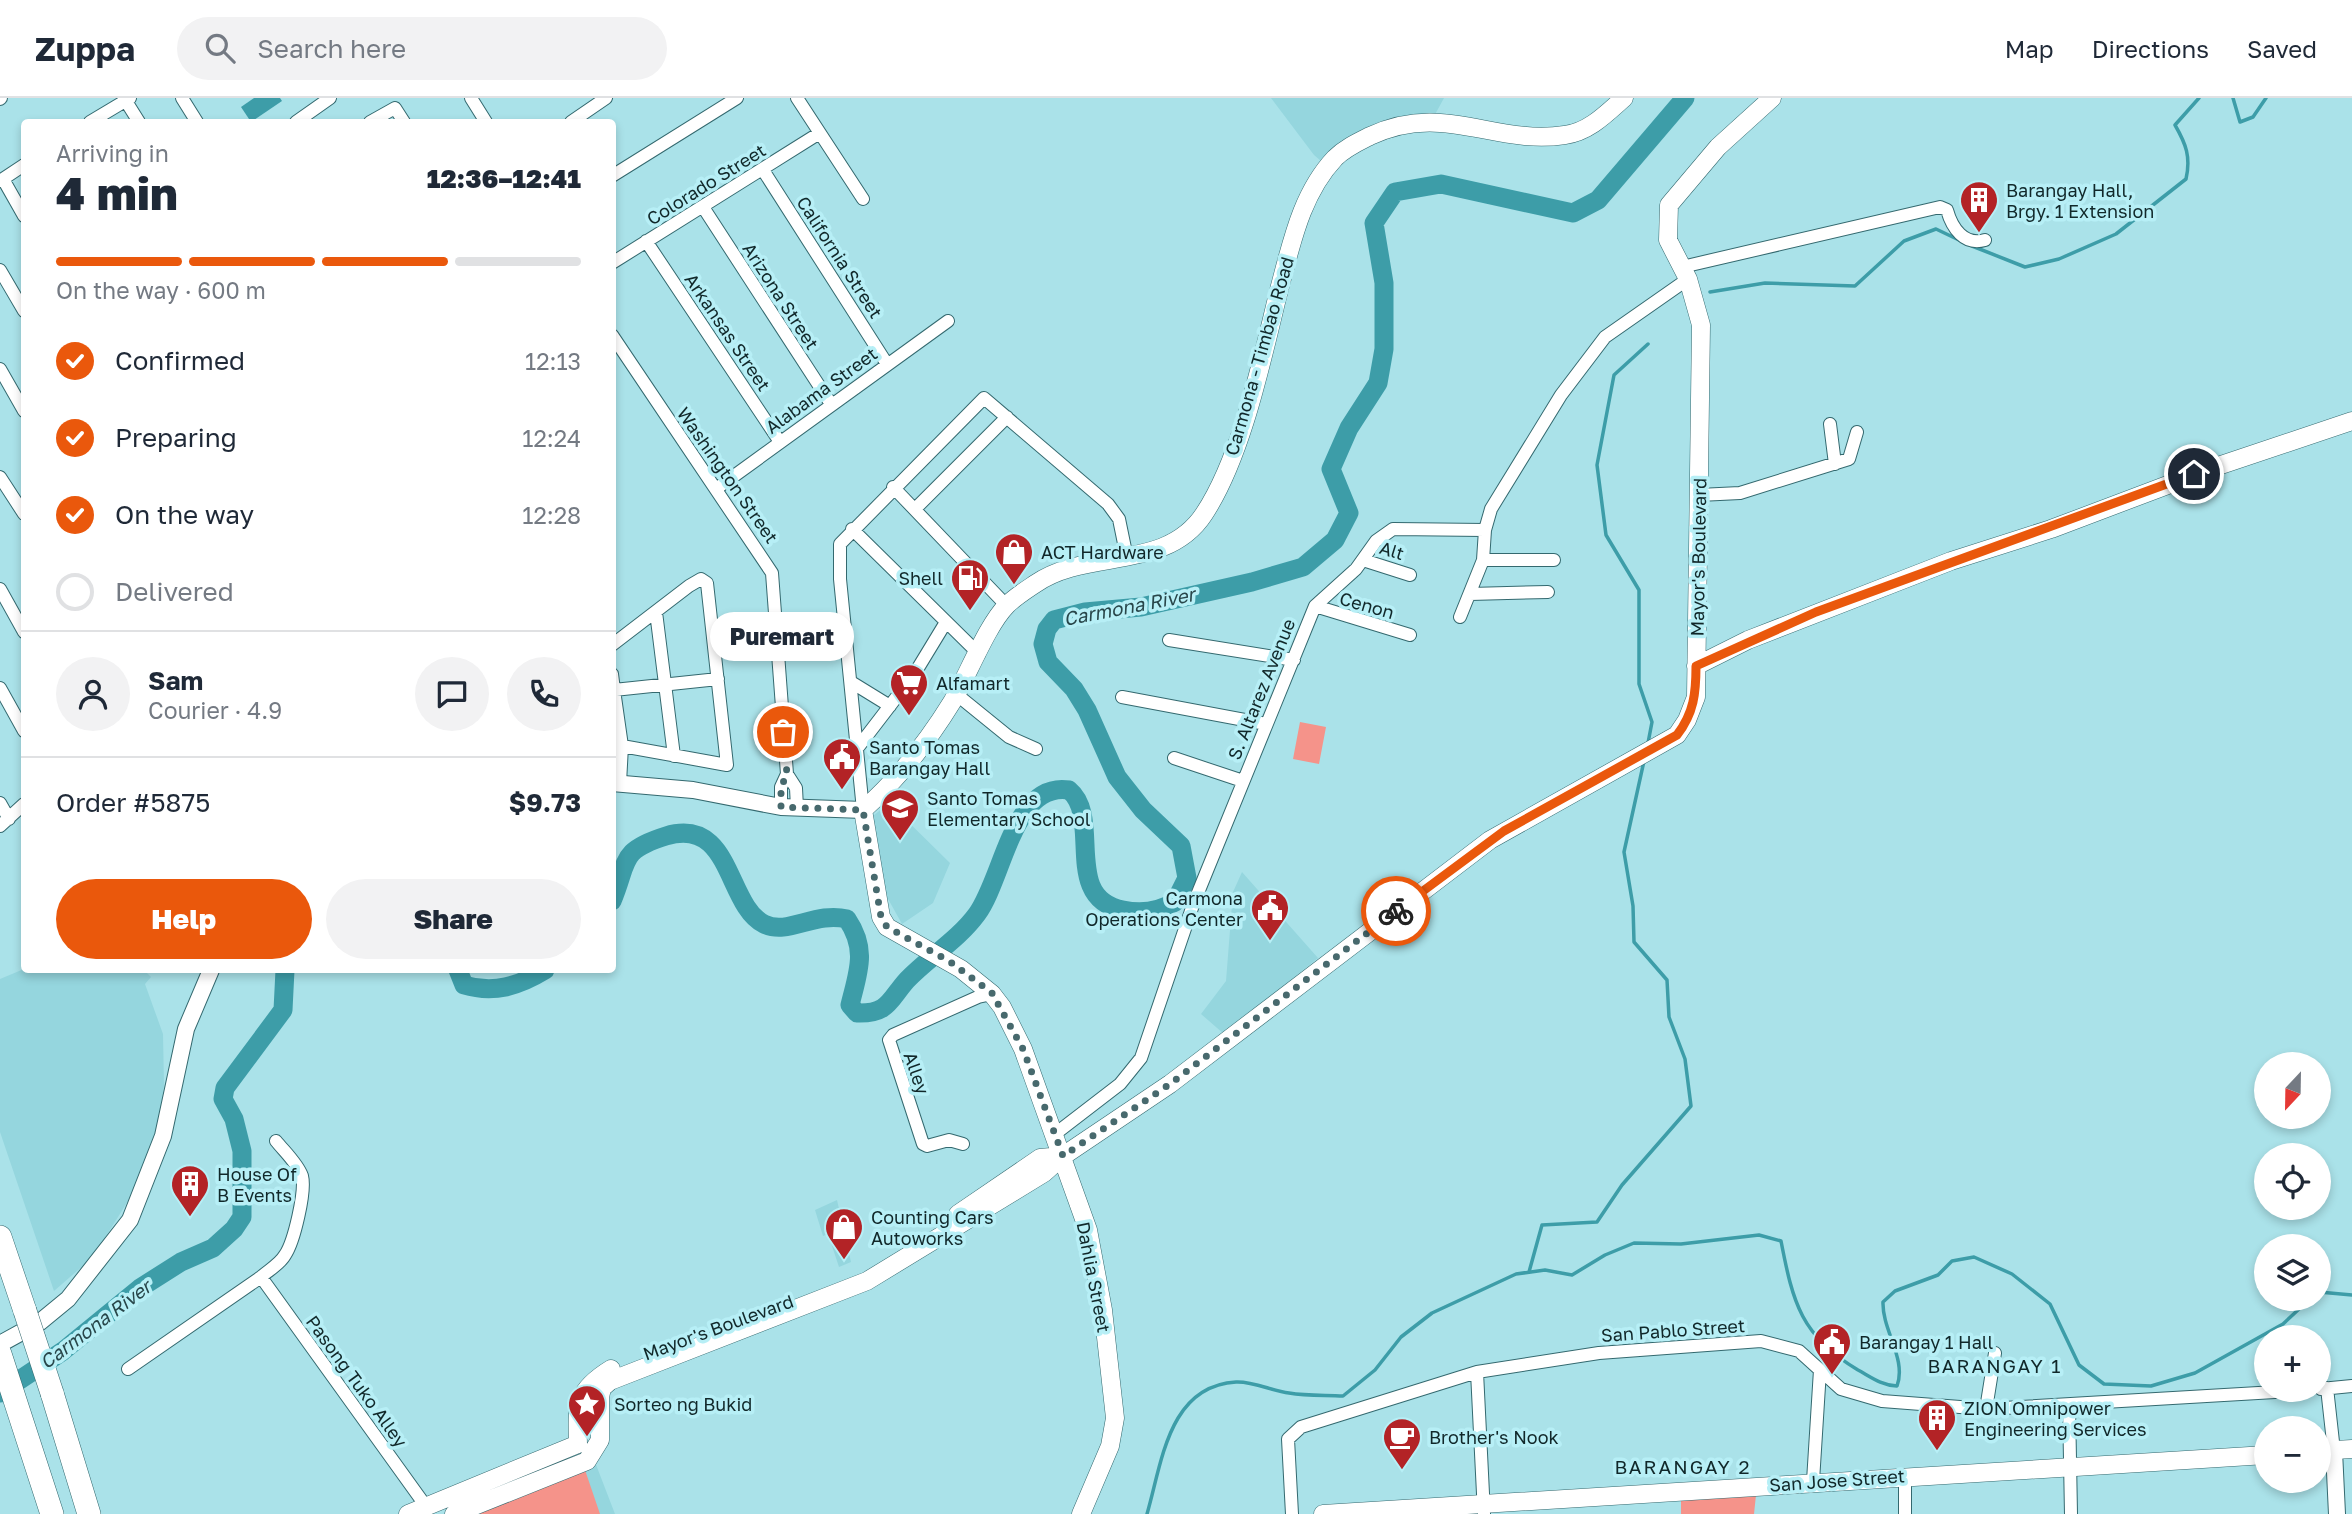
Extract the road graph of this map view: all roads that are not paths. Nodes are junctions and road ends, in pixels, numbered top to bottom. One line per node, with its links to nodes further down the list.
1 (182, 98): 12 (street)
2 (330, 98): 13 (street)
3 (606, 98): 17 (street)
4 (737, 98): 21 (street)
5 (797, 98): 18 (street)
6 (1624, 98): 52 (main road, Carmona - Timbao Road)
7 (1772, 98): 30 (main road, Mayor's Boulevard)
8 (127, 99): 10 (street); 11 (street)
9 (476, 100): 16 (street)
10 (95, 119)
11 (137, 119)
12 (195, 119)
13 (300, 119)
14 (375, 119): 15 (street)
15 (402, 119)
16 (485, 119)
17 (575, 119)
18 (818, 134): 20 (street, Colorado Street); 23 (street)
19 (21, 167): 22 (street)
20 (764, 170): 24 (street, Colorado Street); 34 (street, California Street)
21 (616, 174)
22 (1, 180): 25 (street)
23 (863, 199)
24 (703, 207): 27 (street, Colorado Street); 36 (street, Arizona Street)
25 (21, 211)
26 (1985, 240): 30 (street)
27 (646, 241): 28 (street, Colorado Street); 42 (street, Arkansas Street)
28 (616, 261)
29 (0, 270): 31 (street)
30 (1685, 273): 47 (main road, Mayor's Boulevard); 51 (street)
31 (21, 306)
32 (948, 321): 34 (street, Alabama Street)
33 (616, 341): 46 (street, Washington Street)
34 (887, 364): 36 (street, Alabama Street)
35 (0, 369): 37 (street)
36 (831, 404): 42 (street, Alabama Street)
37 (21, 406)
38 (1007, 417): 45 (street); 49 (street); 52 (street)
39 (2352, 421): 71 (main road)
40 (1830, 424): 43 (street)
41 (1857, 432): 43 (street)
42 (780, 442): 46 (street, Alabama Street)
43 (1835, 464): 47 (street)
44 (0, 477): 48 (street)
45 (894, 487): 49 (street); 50 (street)
46 (716, 488): 92 (street, Washington Street)
47 (1699, 495): 71 (main road, Mayor's Boulevard)
48 (21, 505)
49 (915, 509): 60 (street)
50 (852, 529): 64 (street); 73 (street)
51 (1485, 530): 53 (street, S. Altarez Avenue); 54 (street)
52 (1127, 558): 60 (main road, Carmona - Timbao Road)
53 (1363, 560): 56 (street, Alt); 61 (street, S. Altarez Avenue)
54 (1483, 560): 55 (street); 59 (street)
55 (1554, 560)
56 (1410, 575)
57 (0, 589): 65 (street)
58 (1548, 592): 59 (street)
59 (1470, 594): 63 (street)
60 (1006, 605): 69 (main road, Carmona - Timbao Road)
61 (1315, 606): 66 (street, Cenon); 70 (street, S. Altarez Avenue)
62 (656, 612): 68 (street); 72 (street); 74 (street)
63 (1460, 617)
64 (946, 622): 69 (street); 79 (street)
65 (21, 627)
66 (1410, 635)
67 (1169, 640): 70 (street)
68 (616, 642)
69 (979, 654): 77 (main road, Carmona - Timbao Road)
70 (1294, 660): 80 (street, S. Altarez Avenue)
71 (1696, 666): 100 (main road, Mayor's Boulevard)
72 (718, 679): 74 (street); 86 (street)
73 (851, 682): 79 (street); 84 (street)
74 (665, 684): 76 (street); 86 (street)
75 (0, 688): 82 (street)
76 (616, 690)
77 (956, 694): 85 (street); 93 (main road, Carmona - Timbao Road)
78 (1122, 697): 80 (street)
79 (890, 706): 84 (street)
80 (1266, 724): 88 (street, S. Altarez Avenue)
81 (616, 725): 83 (street)
82 (21, 726)
83 (617, 743): 86 (street); 89 (street)
84 (859, 746): 93 (street)
85 (1036, 749)
86 (674, 756)
87 (1174, 758): 88 (street)
88 (1243, 780): 97 (street, S. Altarez Avenue)
89 (616, 783): 92 (street)
90 (0, 803): 94 (street)
91 (21, 807): 94 (street)
92 (789, 808): 93 (street)
93 (863, 810): 96 (main road, Dahlia Street)
94 (5, 822)
95 (210, 973): 103 (street)
96 (992, 993): 97 (main road, Dahlia Street); 99 (street, Alley)
97 (1055, 1134): 100 (main road, Dahlia Street)
98 (276, 1140): 102 (street)
99 (963, 1144)
100 (1063, 1156): 120 (main road, Mayor's Boulevard); 125 (main road, Mayor's Boulevard); 126 (main road, Dahlia Street)
101 (0, 1237): 123 (highway, bridge)
102 (261, 1277): 106 (street); 120 (street, Pasong Tuko Alley)
103 (0, 1344)
104 (1995, 1353): 114 (street)
105 (0, 1354): 122 (highway)
106 (128, 1369)
107 (1820, 1370): 108 (street, San Pablo Street); 114 (street, San Pablo Street); 119 (street)
108 (1477, 1372): 121 (street); 127 (street, San Pablo Street)
109 (2352, 1386): 110 (street)
110 (2331, 1387)
111 (2254, 1393): 113 (street, San Pablo Street)
112 (2326, 1402): 115 (street)
113 (2069, 1405): 114 (street, San Pablo Street); 117 (street)
114 (1986, 1409)
115 (2335, 1450): 131 (street)
116 (2254, 1456): 117 (main road, San Jose Street)
117 (2070, 1466): 118 (main road, San Jose Street); 130 (street)
118 (1905, 1475): 119 (main road, San Jose Street); 129 (street)
119 (1813, 1481): 121 (main road, San Jose Street)
120 (425, 1505): 124 (main road, Mayor's Boulevard)
121 (1484, 1509): 128 (main road, San Jose Street)
122 (52, 1514)
123 (89, 1514)
124 (408, 1514)
125 (454, 1514)
126 (1081, 1514)
127 (1292, 1514)
128 (1323, 1514)
129 (1905, 1514)
130 (2071, 1514)
131 (2337, 1514)

